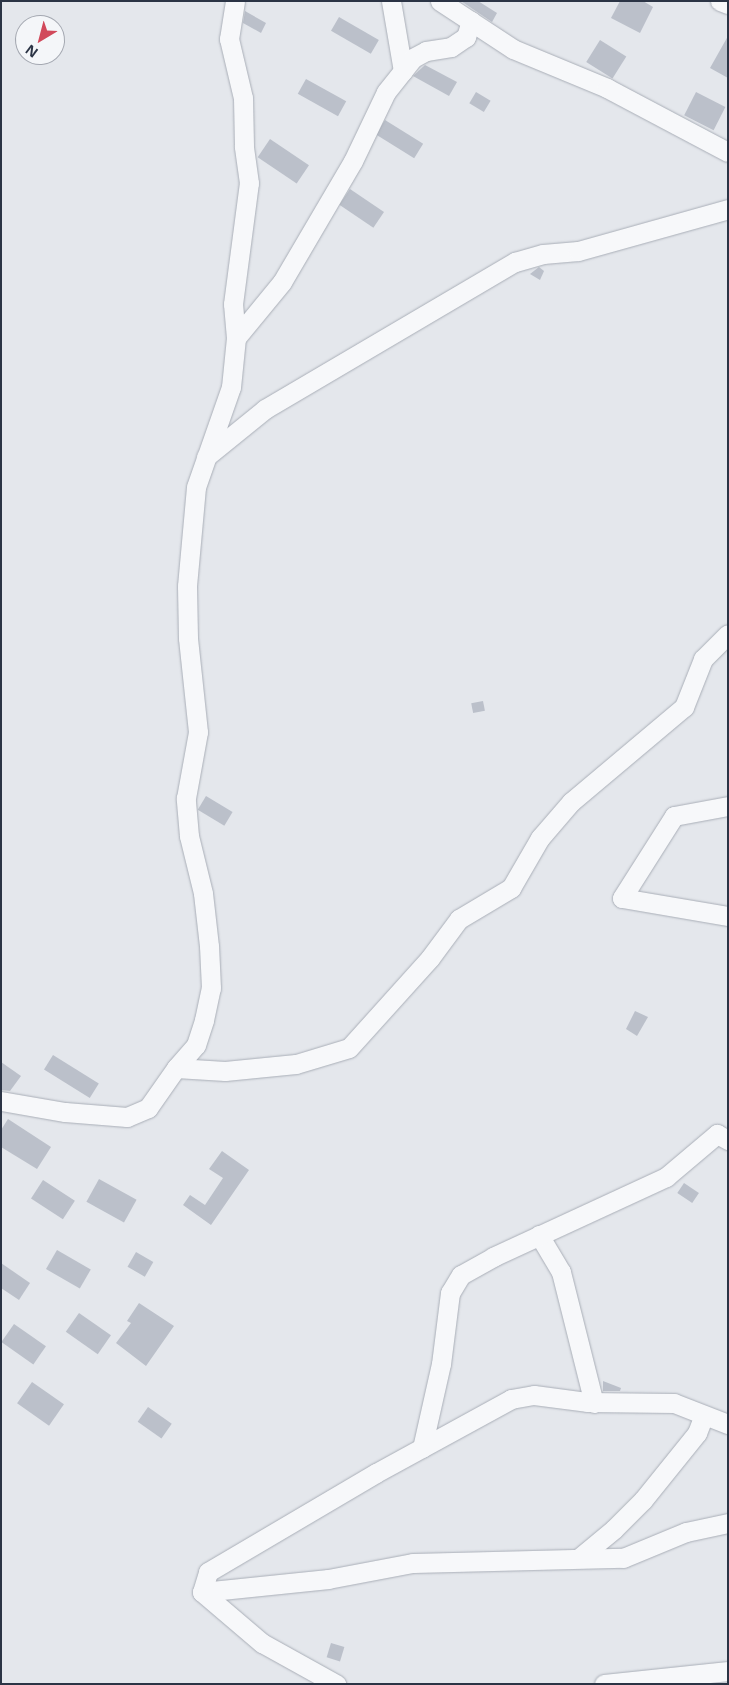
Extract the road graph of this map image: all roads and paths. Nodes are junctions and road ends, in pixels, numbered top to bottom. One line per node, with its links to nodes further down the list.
1 (235, 1): 10 (street)
2 (391, 1): 7 (street)
3 (440, 1): 6 (street)
4 (720, 1): 5 (street)
5 (728, 4)
6 (471, 21): 7 (street); 8 (street)
7 (403, 71): 10 (street)
8 (728, 152)
9 (728, 209): 11 (street)
10 (236, 338): 11 (street)
11 (203, 459): 15 (street)
12 (728, 634): 15 (street)
13 (728, 806): 14 (street)
14 (728, 916)
15 (176, 1068): 16 (street)
16 (1, 1101)
17 (728, 1140): 18 (street)
18 (539, 1235): 19 (street); 22 (street)
19 (594, 1403): 20 (street); 22 (street)
20 (704, 1415): 21 (street); 24 (street)
21 (728, 1424)
22 (422, 1448): 25 (street)
23 (728, 1523): 24 (street)
24 (579, 1558): 25 (street)
25 (202, 1592): 27 (street)
26 (728, 1671): 28 (street)
27 (336, 1684)
28 (604, 1684)

